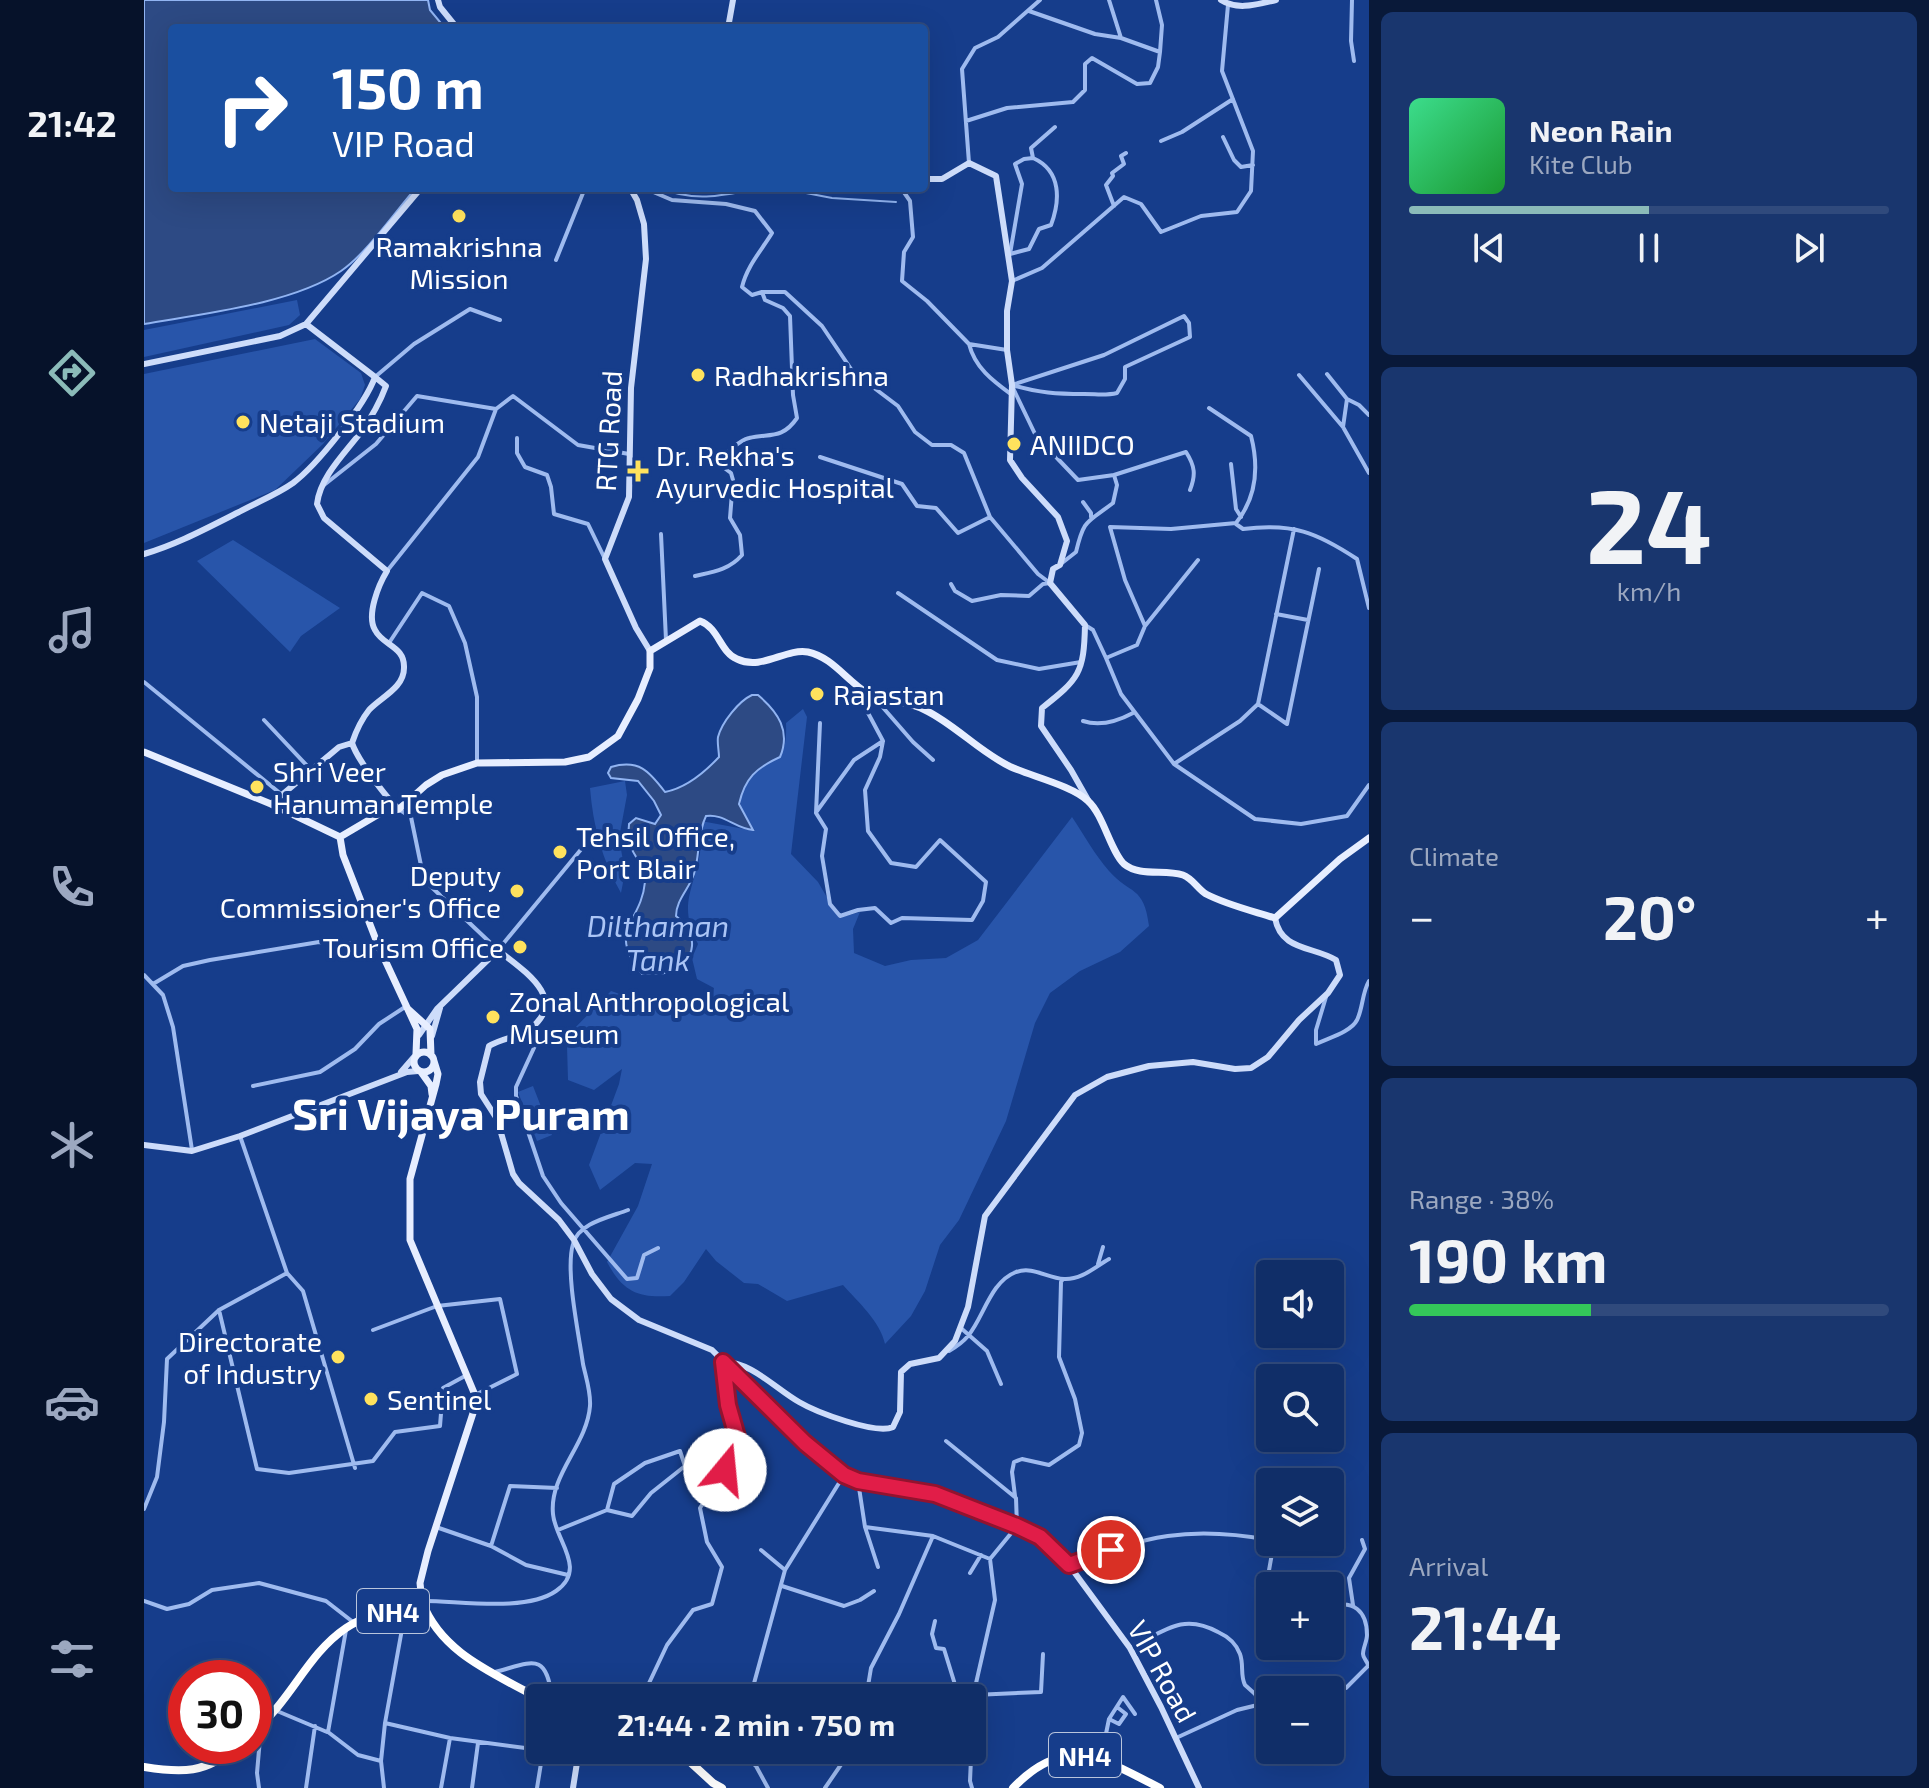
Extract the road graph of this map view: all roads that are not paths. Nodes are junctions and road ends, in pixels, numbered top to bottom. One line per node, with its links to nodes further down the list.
1 (438, 0): 11 (main road)
2 (733, 0): 12 (main road)
3 (1040, 0): 10 (street)
4 (1109, 0): 13 (street)
5 (1156, 0): 14 (street)
6 (1221, 0): 9 (main road)
7 (1276, 0): 9 (main road)
8 (1352, 0): 15 (street)
9 (1228, 5): 16 (street)
10 (1029, 11): 13 (street); 17 (street)
11 (454, 24)
12 (729, 24)
13 (1121, 38): 14 (street)
14 (1160, 52): 17 (street)
15 (1354, 61)
16 (1233, 99): 20 (street); 24 (street)
17 (966, 121): 23 (street)
18 (1055, 127): 22 (street)
19 (1223, 137): 24 (street)
20 (1161, 141)
21 (1126, 153): 31 (street)
22 (1033, 158): 32 (street); 32 (street)
23 (969, 163): 25 (main road); 32 (main road)
24 (1253, 165): 31 (street)
25 (928, 179)
26 (418, 192): 37 (main road)
27 (583, 192): 33 (street)
28 (632, 192): 52 (main road, RTG Road)
29 (653, 192): 35 (street)
30 (904, 192): 38 (street)
31 (1114, 206): 34 (street)
32 (1010, 254): 34 (main road)
33 (556, 260)
34 (1012, 281): 39 (main road)
35 (762, 292): 60 (street); 73 (street)
36 (500, 320): 43 (street)
37 (306, 324): 40 (main road); 43 (main road)
38 (969, 344): 39 (street); 45 (street)
39 (1007, 350): 44 (main road)
40 (144, 364)
41 (1327, 374): 46 (street)
42 (1299, 375): 50 (street)
43 (375, 377): 57 (main road); 66 (main road)
44 (1012, 385): 44 (street); 45 (main road); 56 (street)
45 (1012, 395): 69 (main road)
46 (1347, 399): 49 (street); 50 (street)
47 (1209, 408): 62 (street)
48 (496, 409): 52 (street); 57 (street); 71 (street)
49 (1369, 415)
50 (1343, 427): 55 (street)
51 (517, 438): 67 (street)
52 (629, 454): 67 (main road, RTG Road)
53 (820, 457): 60 (street)
54 (1231, 464): 62 (street)
55 (1369, 473)
56 (1114, 475): 58 (street); 61 (street)
57 (322, 486): 71 (main road)
58 (1190, 490)
59 (1083, 502): 61 (street)
60 (990, 517): 75 (street)
61 (1091, 517): 69 (street)
62 (1241, 517): 63 (street)
63 (1236, 523): 64 (street); 82 (street)
64 (1294, 529): 74 (street); 79 (street)
65 (661, 534): 83 (street)
66 (144, 554)
67 (605, 559): 85 (main road)
68 (1198, 560): 82 (street)
69 (1060, 565): 75 (main road)
70 (1319, 569): 80 (street)
71 (387, 571): 84 (main road)
72 (1369, 575): 74 (street)
73 (695, 576)
74 (1362, 576): 78 (street)
75 (1050, 583): 76 (street); 81 (main road)
76 (951, 584)
77 (898, 593): 87 (street)
78 (1369, 608)
79 (1276, 614): 80 (street); 90 (street)
80 (1308, 620): 90 (street)
81 (1085, 625): 86 (street); 87 (main road)
82 (1145, 626): 86 (street)
83 (666, 641): 85 (main road); 89 (main road)
84 (389, 643): 96 (main road); 99 (street)
85 (650, 651): 99 (main road)
86 (1106, 658): 91 (street)
87 (1084, 662): 104 (main road)
88 (144, 682): 103 (street)
89 (872, 695): 95 (street); 98 (street); 104 (main road)
90 (1258, 704): 100 (street)
91 (1133, 713): 93 (street); 100 (street)
92 (264, 720): 101 (street)
93 (1083, 721)
94 (820, 723): 107 (street)
95 (883, 741): 107 (street); 107 (street)
96 (352, 743): 101 (main road); 106 (main road)
97 (144, 752): 105 (main road)
98 (933, 760)
99 (477, 763): 106 (main road)
100 (1174, 764): 102 (street)
101 (312, 771): 103 (main road)
102 (1369, 785)
103 (284, 796): 105 (main road)
104 (1088, 800): 111 (main road)
105 (271, 804): 108 (main road)
106 (399, 809): 108 (main road); 113 (street)
107 (816, 813)
108 (340, 837): 112 (main road)
109 (1369, 838): 111 (main road)
110 (583, 847): 113 (street)
111 (1275, 918): 117 (main road)
112 (378, 945): 116 (street); 119 (main road)
113 (498, 950): 118 (main road); 121 (main road)
114 (144, 975): 116 (street)
115 (1369, 981): 117 (street)
116 (153, 984): 132 (street)
117 (1328, 993): 144 (main road)
118 (441, 1005): 120 (main road); 123 (main road)
119 (405, 1007): 120 (main road); 122 (main road); 128 (street)
120 (425, 1023): 122 (main road); 123 (main road)
121 (528, 1030): 134 (street); 135 (main road, VIP Road)
122 (419, 1035): 123 (main road); 124 (main road)
123 (432, 1037): 125 (main road)
124 (415, 1056): 125 (main road); 126 (main road); 127 (main road)
125 (433, 1058): 126 (main road); 129 (main road)
126 (420, 1071): 127 (main road); 129 (main road)
127 (398, 1075): 130 (main road)
128 (253, 1086)
129 (432, 1096): 142 (main road)
130 (240, 1136): 132 (main road); 140 (street)
131 (144, 1145): 132 (main road)
132 (192, 1151)
133 (628, 1210): 134 (street)
134 (583, 1228): 135 (street); 137 (street)
135 (574, 1240): 148 (main road, VIP Road); 156 (street)
136 (1103, 1247): 139 (street)
137 (658, 1248)
138 (1109, 1259): 139 (street)
139 (1097, 1266): 141 (street)
140 (287, 1273): 143 (street); 153 (street)
141 (1063, 1279): 146 (street); 157 (street)
142 (437, 1306): 145 (street); 149 (main road); 151 (street)
143 (219, 1310): 153 (street); 158 (street)
144 (962, 1329): 146 (street); 147 (main road)
145 (373, 1330)
146 (970, 1334): 147 (street); 150 (street)
147 (945, 1353): 148 (main road)
148 (723, 1362): 154 (main road, VIP Road); 190 (street)
149 (467, 1376): 151 (main road); 153 (street)
150 (1001, 1384)
151 (475, 1395): 161 (main road)
152 (946, 1441): 157 (street)
153 (354, 1465)
154 (844, 1475): 155 (main road, VIP Road); 173 (street)
155 (858, 1481): 160 (main road, VIP Road); 162 (street)
156 (557, 1488): 163 (street); 167 (street)
157 (1016, 1498): 160 (street)
158 (144, 1509)
159 (607, 1510): 159 (street); 163 (street)
160 (1017, 1526): 170 (street); 171 (main road, VIP Road)
161 (436, 1527): 167 (street); 179 (main road)
162 (865, 1527): 164 (street); 172 (street)
163 (558, 1530): 175 (street)
164 (933, 1536): 169 (street); 192 (street)
165 (1256, 1538): 171 (street)
166 (1362, 1540): 181 (street)
167 (491, 1546): 175 (street)
168 (761, 1550): 173 (street)
169 (981, 1555): 170 (street); 174 (street)
170 (990, 1559): 194 (street)
171 (1069, 1565): 185 (main road, VIP Road)
172 (878, 1567)
173 (785, 1570): 176 (street)
174 (970, 1573)
175 (568, 1575): 179 (street)
176 (782, 1586): 177 (street); 191 (street)
177 (874, 1591)
178 (144, 1601): 184 (street)
179 (422, 1602): 182 (highway, NH4); 188 (highway, NH4)
180 (1344, 1604): 181 (street)
181 (1353, 1605): 187 (street)
182 (406, 1607): 184 (highway, NH4); 205 (street)
183 (935, 1621): 193 (street)
184 (351, 1626): 201 (highway, NH4); 207 (street)
185 (1130, 1648): 198 (street); 209 (main road, VIP Road)
186 (1043, 1654): 197 (street)
187 (1369, 1665): 195 (street)
188 (493, 1672): 189 (street); 196 (highway, NH4)
189 (550, 1684)
190 (649, 1684)
191 (754, 1684)
192 (869, 1684)
193 (955, 1684)
194 (976, 1684)
195 (1344, 1688)
196 (526, 1691)
197 (986, 1694)
198 (1256, 1696)
199 (1256, 1706): 209 (street)
200 (1117, 1707): 202 (street); 204 (street); 204 (street)
201 (277, 1711): 203 (highway, NH4); 206 (street)
202 (1135, 1714)
203 (272, 1715)
204 (1109, 1719): 212 (street)
205 (385, 1723): 208 (street); 213 (street)
206 (315, 1726): 207 (street); 224 (street)
207 (328, 1732): 213 (street)
208 (450, 1738): 210 (street); 226 (street)
209 (1176, 1738): 236 (main road, VIP Road)
210 (478, 1742): 211 (street); 227 (street)
211 (526, 1749)
212 (1100, 1760): 234 (highway, NH4); 235 (highway, NH4)
213 (381, 1761): 225 (street)
214 (214, 1764): 222 (highway)
215 (257, 1764): 223 (street)
216 (541, 1764): 228 (street)
217 (577, 1764): 229 (main road)
218 (692, 1764): 230 (highway)
219 (754, 1764): 231 (street)
220 (841, 1764): 232 (street)
221 (971, 1764): 233 (street)
222 (144, 1767)
223 (259, 1788)
224 (306, 1788)
225 (384, 1788)
226 (441, 1788)
227 (472, 1788)
228 (537, 1788)
229 (573, 1788)
230 (722, 1788)
231 (768, 1788)
232 (825, 1788)
233 (972, 1788)
234 (1013, 1788)
235 (1160, 1788)
236 (1199, 1788)

